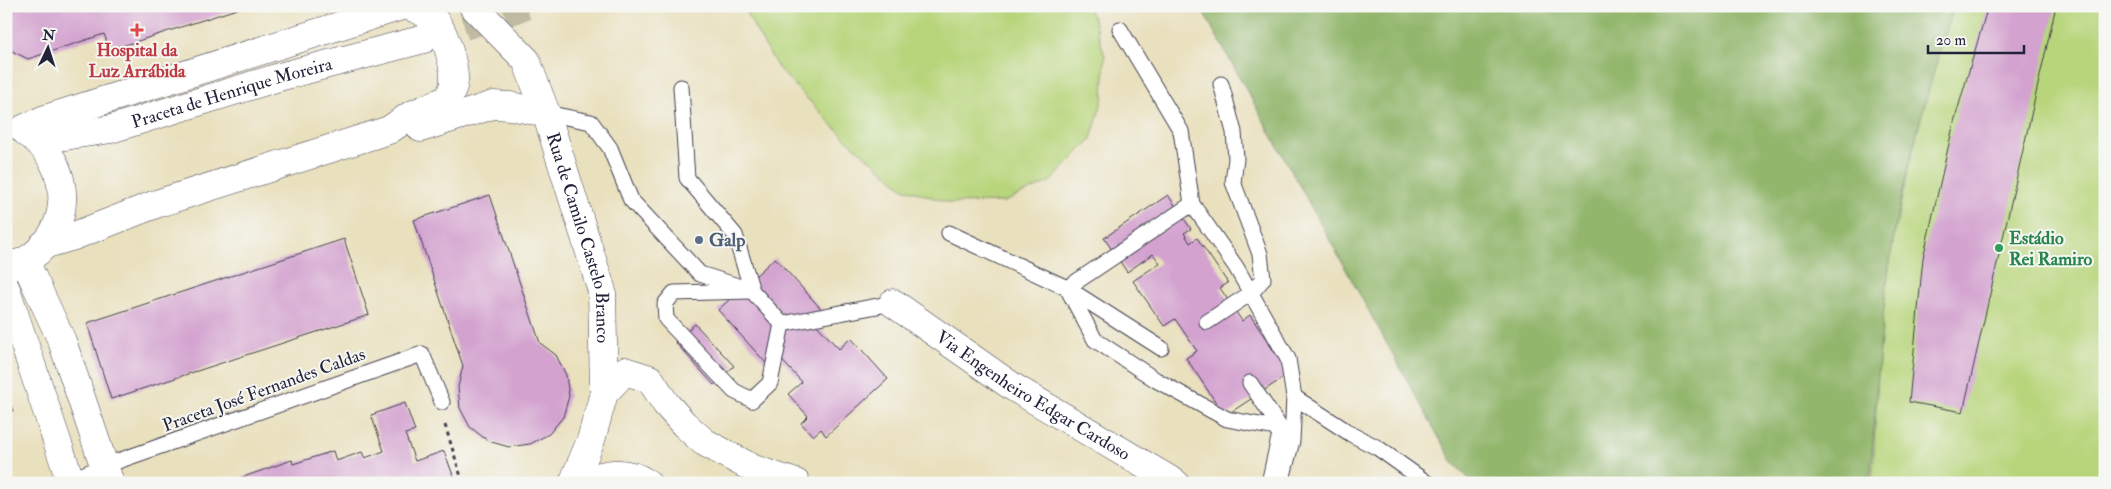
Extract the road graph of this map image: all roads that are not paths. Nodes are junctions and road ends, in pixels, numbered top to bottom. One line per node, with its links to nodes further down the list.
1 (402, 6): 12 (street, Praceta de Henrique Moreira)
2 (408, 6): 11 (street)
3 (473, 6): 6 (street, Rua de Camilo Castelo Branco)
4 (492, 6): 6 (street)
5 (1120, 29): 13 (lane)
6 (499, 33): 10 (street, Rua de Camilo Castelo Branco)
7 (424, 39): 12 (street, Praceta de Henrique Moreira)
8 (1221, 84): 19 (lane)
9 (681, 86): 18 (lane)
10 (546, 113): 11 (street); 18 (lane); 25 (street, Rua de Camilo Castelo Branco)
11 (389, 130): 15 (street)
12 (23, 131): 15 (street)
13 (1192, 204): 16 (lane); 19 (lane)
14 (949, 233): 16 (lane)
15 (25, 257): 29 (street)
16 (1067, 288): 23 (lane); 28 (lane)
17 (6, 290): 30 (street)
18 (752, 291): 22 (lane); 22 (lane)
19 (1251, 293): 21 (lane); 26 (lane)
20 (892, 303): 22 (lane); 35 (street, Via Engenheiro Edgar Cardoso)
21 (1207, 322)
22 (782, 324)
23 (1161, 348)
24 (1250, 383): 28 (lane)
25 (604, 394): 31 (street, Rua de Camilo Castelo Branco); 34 (street)
26 (1294, 398): 37 (lane); 38 (lane)
27 (442, 402): 29 (lane, Praceta José Fernandes Caldas)
28 (1281, 428): 36 (lane)
29 (107, 474): 30 (lane, Praceta José Fernandes Caldas)
30 (71, 482)
31 (573, 483)
32 (583, 483): 33 (street)
33 (648, 483)
34 (796, 483)
35 (1175, 483)
36 (1269, 483)
37 (1280, 483)
38 (1427, 483)

